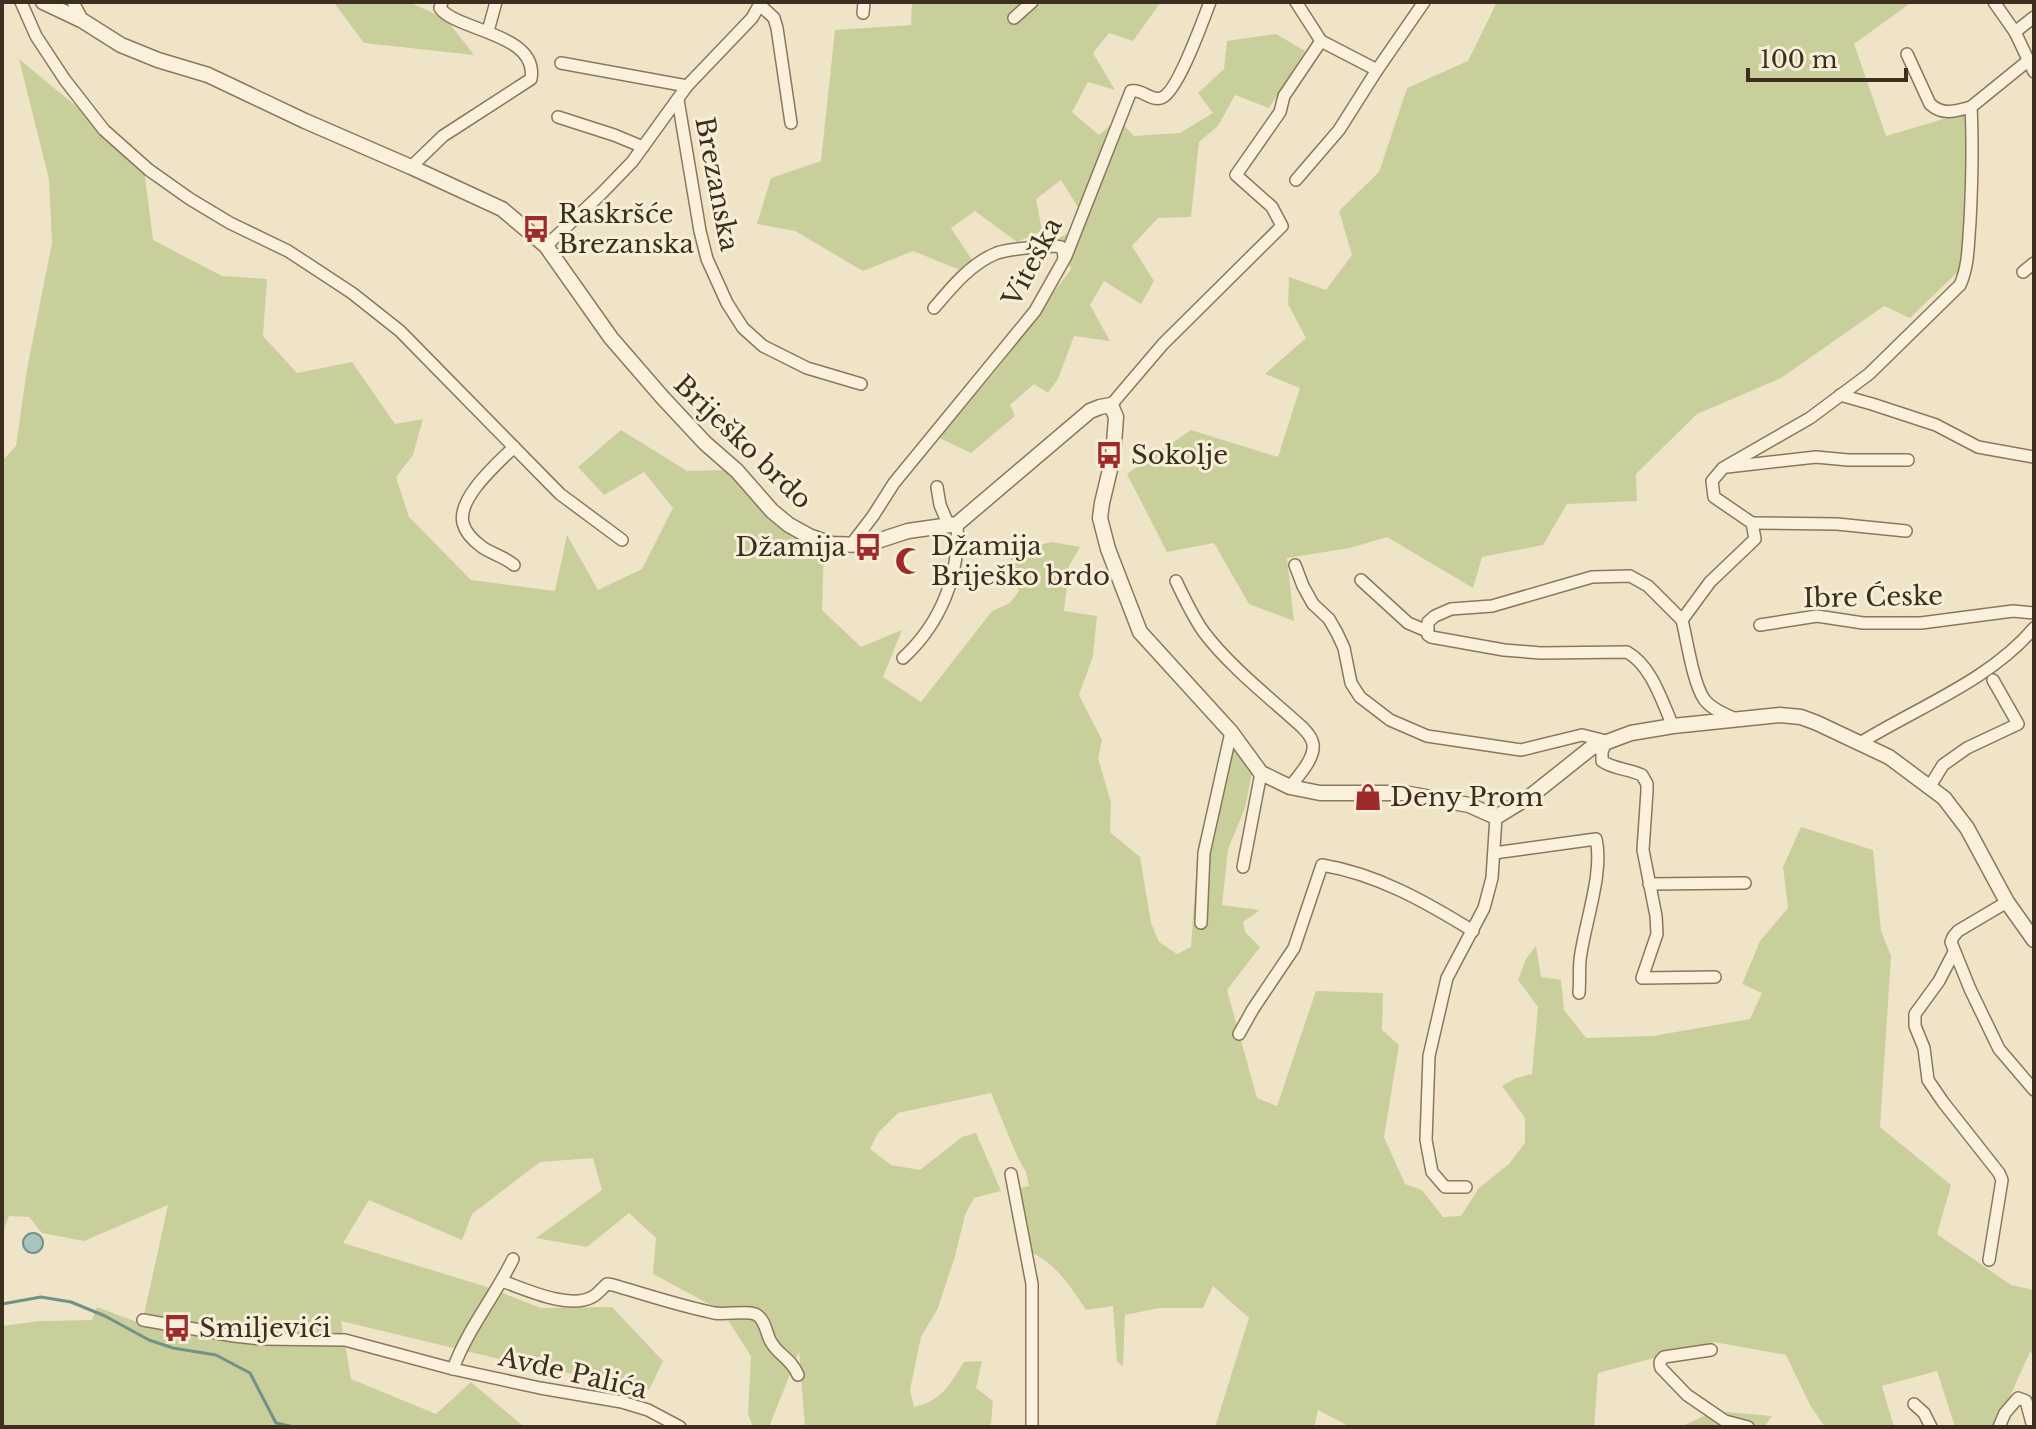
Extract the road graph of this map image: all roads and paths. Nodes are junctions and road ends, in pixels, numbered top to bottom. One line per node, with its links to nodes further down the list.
1 (21, 2): 38 (street)
2 (43, 2): 14 (street, Briješko brdo)
3 (73, 2): 14 (street)
4 (442, 2): 15 (street)
5 (496, 2): 15 (street)
6 (1032, 2): 13 (street)
7 (1210, 2): 31 (street, Viteška)
8 (1296, 2): 17 (street)
9 (1424, 2): 21 (street)
10 (1994, 2): 16 (street)
11 (760, 3): 22 (street, Brezanska); 26 (street)
12 (2034, 17): 16 (street)
13 (1014, 18)
14 (83, 21): 28 (street, Briješko brdo)
15 (488, 31): 28 (street)
16 (2015, 32): 20 (street)
17 (1321, 41): 21 (street); 37 (street)
18 (1907, 54): 24 (street)
19 (561, 63): 22 (street, Brezanska)
20 (2032, 66): 24 (street)
21 (1377, 70): 29 (street)
22 (687, 86): 23 (street, Brezanska)
23 (678, 100): 27 (street, Brezanska); 35 (street, Brezanska)
24 (1971, 107): 36 (street)
25 (558, 117): 27 (street)
26 (791, 123)
27 (643, 147): 30 (street, Brezanska)
28 (411, 167): 30 (street, Briješko brdo)
29 (1296, 180)
30 (546, 246): 47 (street, Briješko brdo)
31 (1064, 259): 34 (street); 47 (street, Viteška)
32 (2034, 263): 33 (street)
33 (2023, 272)
34 (934, 308)
35 (861, 384)
36 (1840, 395): 39 (street); 41 (street)
37 (1111, 405): 44 (street); 61 (street)
38 (514, 447): 46 (street); 48 (street)
39 (2034, 457)
40 (1908, 460): 41 (street)
41 (1723, 468): 43 (street)
42 (937, 487): 44 (street)
43 (1752, 523): 45 (street); 53 (street)
44 (953, 525): 47 (street, Briješko brdo); 57 (street)
45 (1906, 531)
46 (622, 540)
47 (850, 546)
48 (514, 565)
49 (1295, 565): 62 (street)
50 (1361, 580): 56 (street)
51 (1176, 581): 66 (street)
52 (2034, 613): 54 (street, Ibre Ćeske)
53 (1682, 620): 56 (street); 59 (street)
54 (1760, 625)
55 (2034, 628): 63 (street)
56 (1427, 631): 60 (street)
57 (903, 658)
58 (1993, 680): 65 (street)
59 (1736, 719): 60 (street); 63 (street)
60 (1673, 726): 62 (street)
61 (1231, 732): 64 (street); 73 (street)
62 (1606, 741): 67 (street); 71 (street)
63 (1860, 743): 65 (street)
64 (1261, 773): 66 (street); 69 (street)
65 (1930, 786): 72 (street)
66 (1290, 787): 67 (street)
67 (1496, 817): 68 (street)
68 (1494, 853): 74 (street); 78 (street)
69 (1243, 867)
70 (1745, 883): 71 (street)
71 (1649, 884): 77 (street)
72 (2007, 902): 75 (street); 76 (street)
73 (1201, 923)
74 (1473, 931): 79 (street); 82 (street)
75 (2034, 940)
76 (1954, 952): 80 (street); 84 (street)
77 (1715, 977)
78 (1579, 993)
79 (1239, 1034)
80 (2034, 1090)
81 (1011, 1174): 92 (street)
82 (1466, 1187)
83 (513, 1259): 85 (street, Avde Palića)
84 (1989, 1260)
85 (502, 1281): 88 (street, Avde Palića); 89 (street)
86 (143, 1320): 88 (street, Avde Palića)
87 (1711, 1350): 93 (street)
88 (453, 1369): 91 (street, Avde Palića)
89 (798, 1375)
90 (1914, 1404): 94 (street)
91 (680, 1427)
92 (1032, 1427)
93 (1748, 1427)
94 (1931, 1427)
95 (1999, 1427): 96 (street)
96 (2033, 1427)

